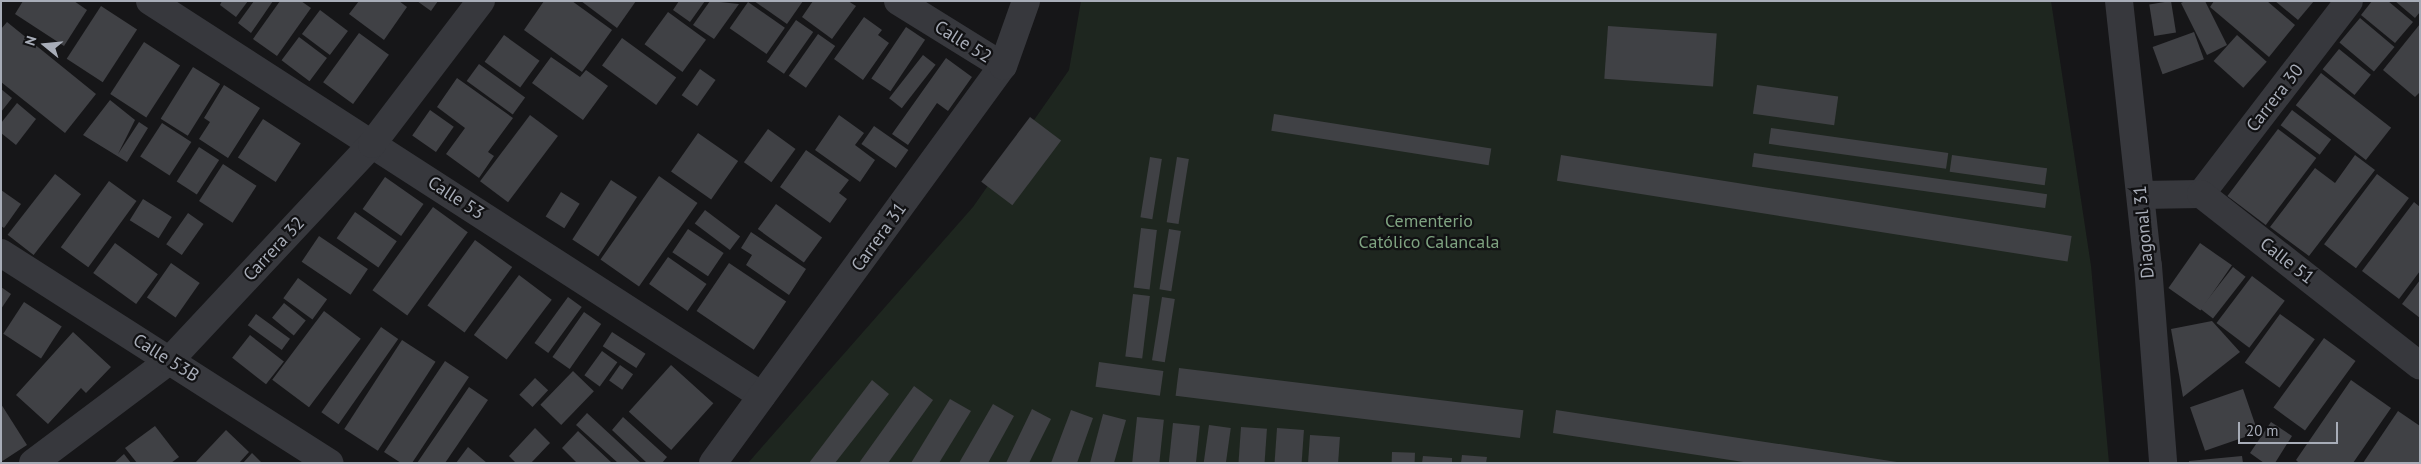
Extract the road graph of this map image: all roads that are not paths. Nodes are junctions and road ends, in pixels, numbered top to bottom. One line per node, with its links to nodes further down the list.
1 (150, 1): 8 (street, Calle 53)
2 (481, 1): 8 (street, Carrera 32)
3 (898, 1): 7 (street, Calle 52)
4 (1026, 1): 7 (street, Carrera 31)
5 (2119, 1): 10 (street, Diagonal 31)
6 (2349, 1): 9 (street, Carrera 30)
7 (1003, 66): 14 (street, Carrera 31)
8 (372, 144): 12 (street, Carrera 32); 14 (street, Calle 53)
9 (2201, 194): 10 (street); 13 (street, Calle 51)
10 (2141, 195): 18 (street, Diagonal 31)
11 (1, 254): 12 (street, Calle 53B)
12 (170, 360): 15 (street, Carrera 32); 16 (street, Calle 53B)
13 (2420, 366)
14 (762, 396): 17 (street, Carrera 31)
15 (33, 463)
16 (330, 463)
17 (713, 463)
18 (2163, 463)

